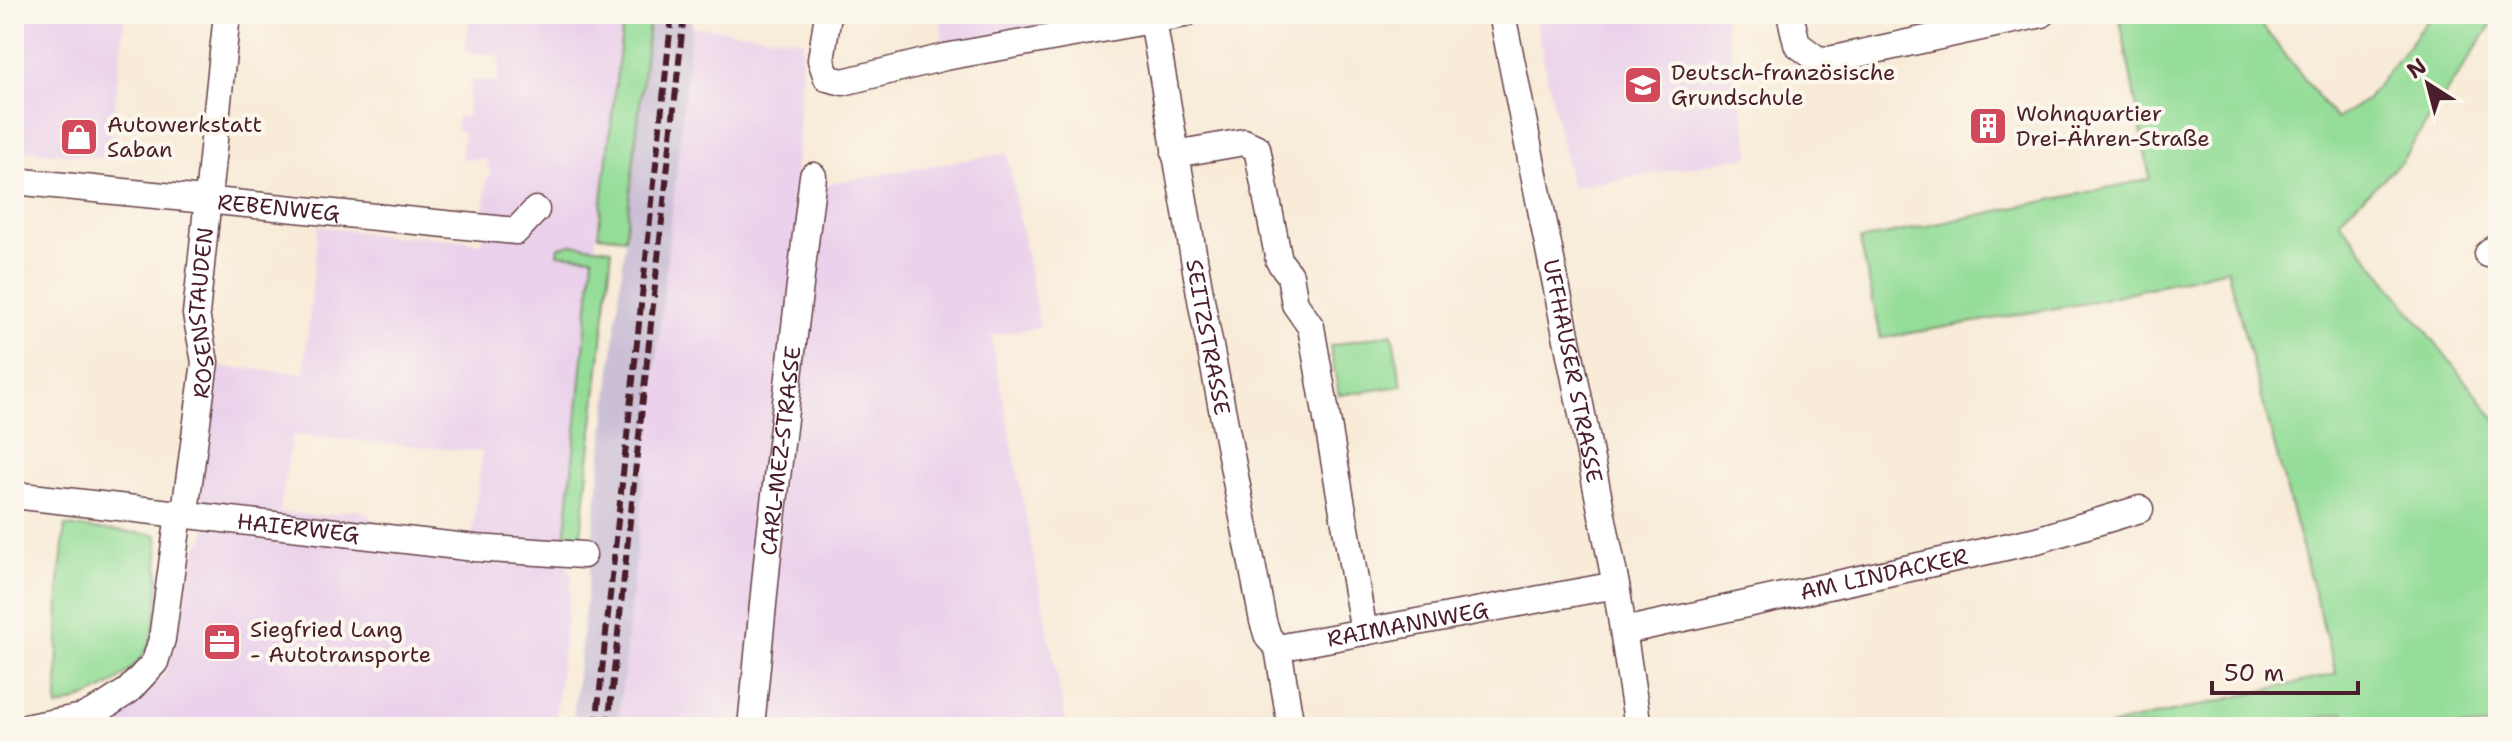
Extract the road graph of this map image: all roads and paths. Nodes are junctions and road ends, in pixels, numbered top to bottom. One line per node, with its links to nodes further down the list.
1 (227, 14): 11 (street, ROSENSTAUDEN)
2 (828, 14): 7 (street)
3 (1185, 14): 7 (street)
4 (1502, 14): 17 (street, UFFHAUSER STRASSE)
5 (1790, 14): 6 (street)
6 (2042, 14)
7 (1153, 20): 8 (street, SEITZSTRASSE)
8 (1175, 154): 19 (street); 20 (street, SEITZSTRASSE)
9 (813, 176): 22 (street, CARL-MEZ-STRASSE)
10 (14, 181): 11 (street, REBENWEG)
11 (210, 199): 12 (street, REBENWEG); 15 (street, ROSENSTAUDEN)
12 (536, 210)
13 (14, 495): 15 (street, HAIERWEG)
14 (2140, 509): 18 (street, AM LINDACKER)
15 (179, 514): 16 (street, HAIERWEG); 21 (street, ROSENSTAUDEN)
16 (583, 555)
17 (1616, 585): 18 (street, UFFHAUSER STRASSE); 19 (street, RAIMANNWEG)
18 (1624, 631): 24 (street, UFFHAUSER STRASSE)
19 (1364, 632): 20 (street, RAIMANNWEG)
20 (1278, 648): 23 (street)
21 (29, 727)
22 (751, 727)
23 (1291, 727)
24 (1638, 727)

